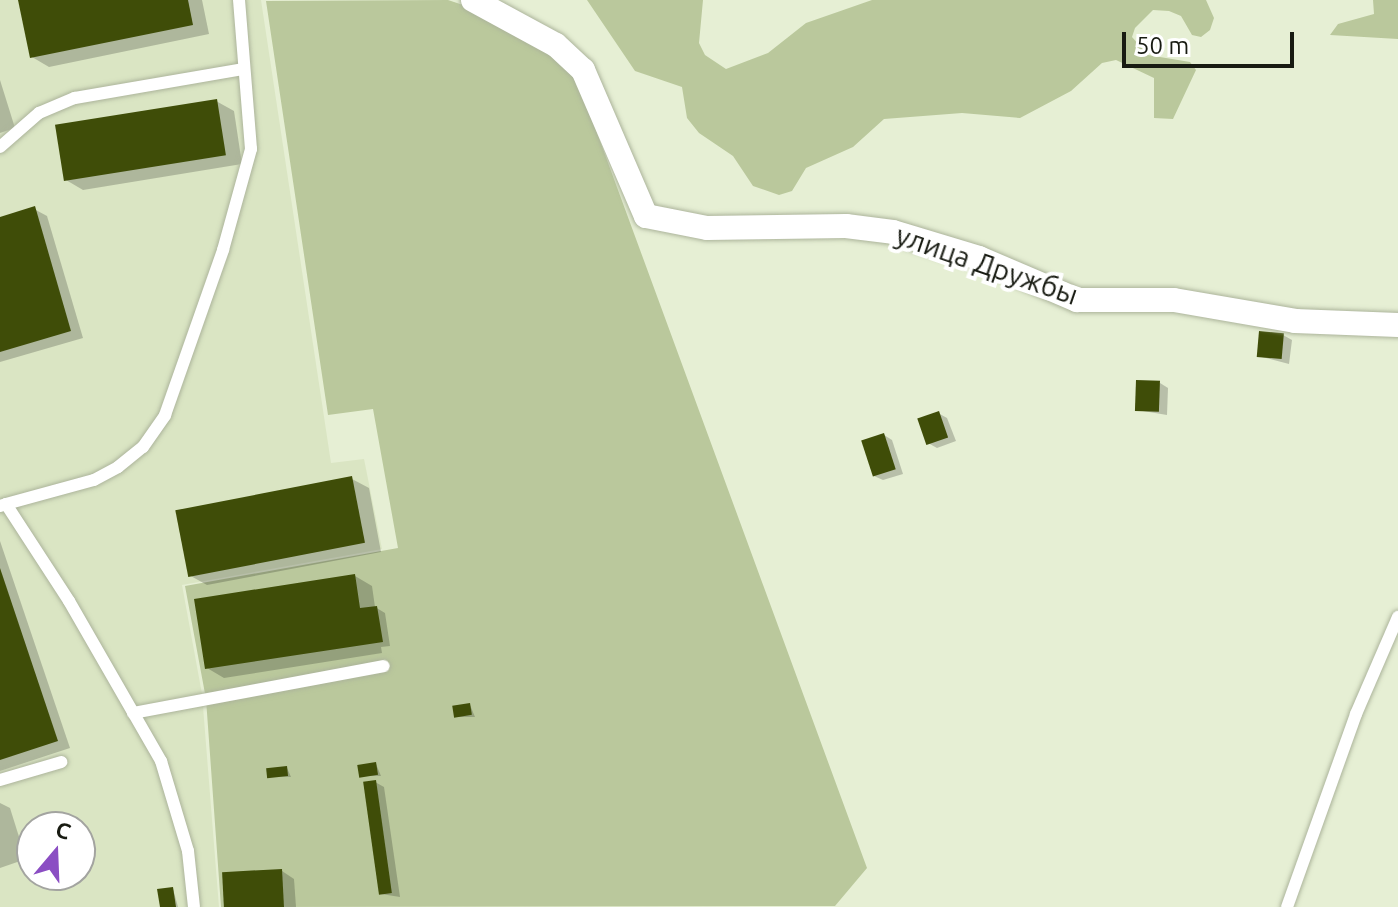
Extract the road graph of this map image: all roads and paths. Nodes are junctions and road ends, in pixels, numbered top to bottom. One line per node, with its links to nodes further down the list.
1 (239, 0): 3 (lane)
2 (473, 0): 5 (street, улица Дружбы)
3 (243, 69): 4 (lane); 6 (lane)
4 (0, 147)
5 (1398, 325)
6 (3, 505): 9 (lane)
7 (1398, 617): 13 (lane)
8 (384, 666): 9 (lane)
9 (133, 713): 12 (lane)
10 (61, 762): 11 (lane)
11 (0, 780)
12 (194, 907)
13 (1287, 907)

